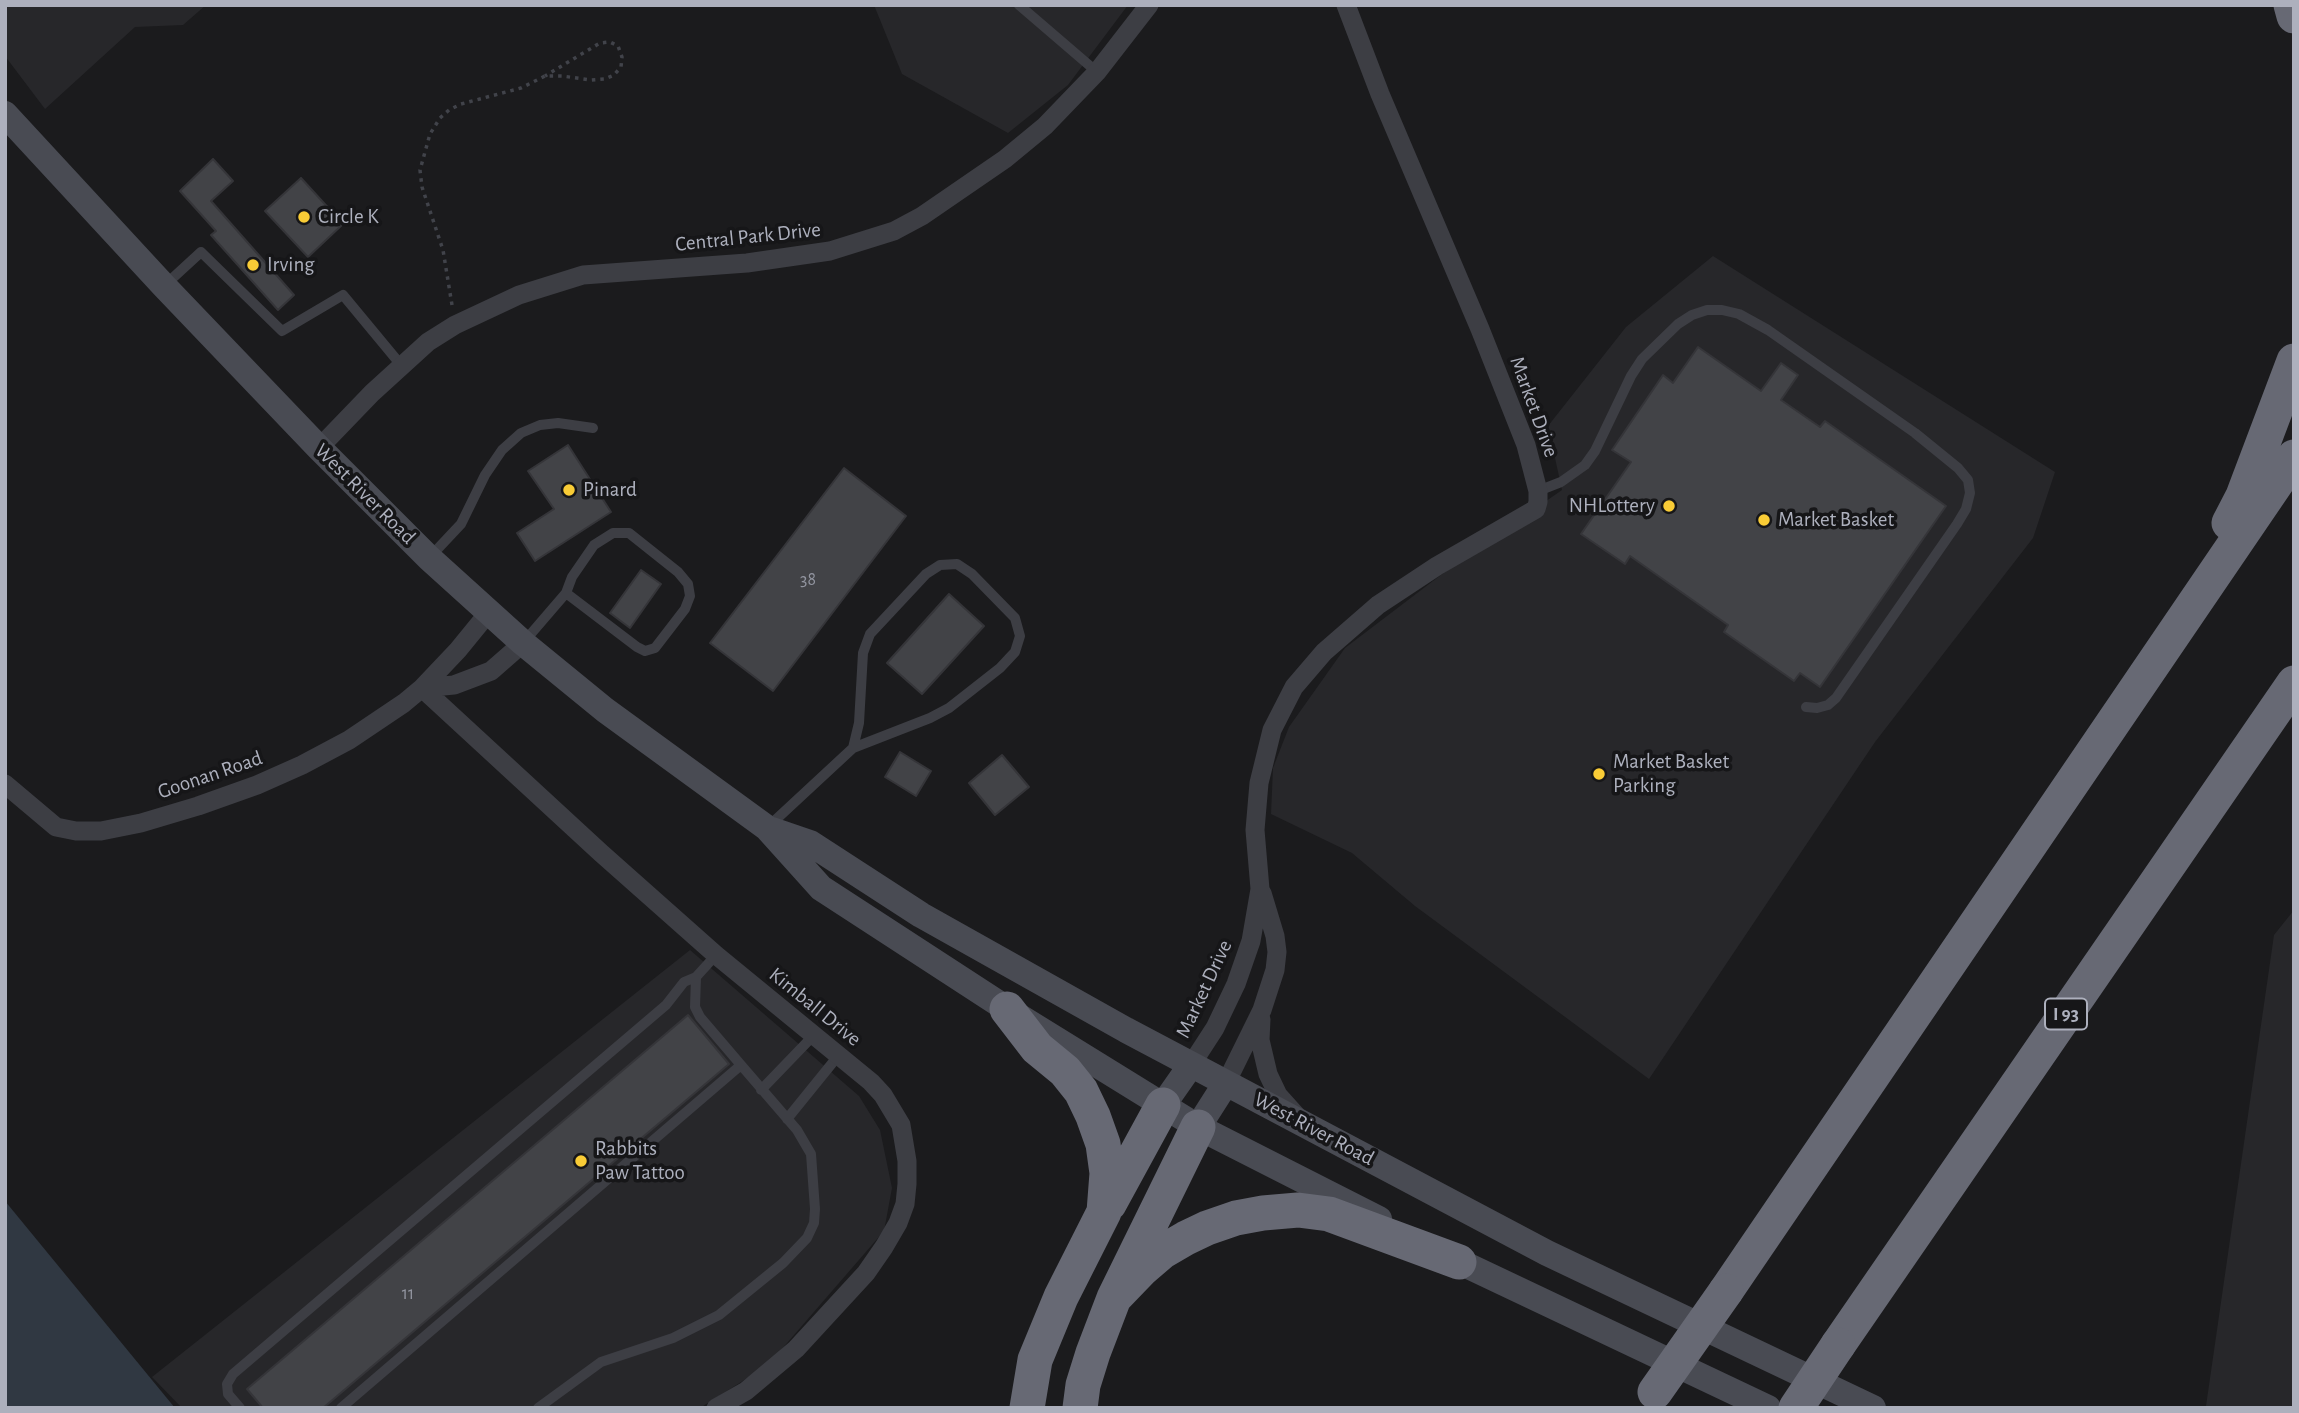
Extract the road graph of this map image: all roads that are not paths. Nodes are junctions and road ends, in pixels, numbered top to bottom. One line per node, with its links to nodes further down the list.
1 (1019, 5): 6 (lane)
2 (1149, 5): 6 (street, Central Park Drive)
3 (1346, 5): 14 (street, Market Drive)
4 (2291, 5): 5 (highway)
5 (2294, 16)
6 (1097, 72): 10 (street, Central Park Drive)
7 (5, 114): 8 (main road, West River Road)
8 (164, 286): 10 (lane); 12 (main road, West River Road)
9 (2294, 361): 18 (highway)
10 (401, 365): 12 (street, Central Park Drive)
11 (593, 428): 15 (lane)
12 (319, 448): 15 (main road, West River Road)
13 (2294, 457): 18 (highway)
14 (1538, 491): 22 (lane); 26 (street, Market Drive)
15 (429, 558): 17 (main road, West River Road)
16 (566, 593): 16 (lane); 19 (lane)
17 (489, 612): 19 (main road, West River Road); 21 (street, Goonan Road)
18 (2172, 638): 44 (highway, bridge)
19 (523, 643): 21 (street, Goonan Road); 25 (main road, West River Road)
20 (2294, 683): 52 (highway, I 93, bridge)
21 (422, 688): 24 (street, Goonan Road); 27 (street, Kimball Drive)
22 (1806, 706)
23 (853, 748): 23 (lane); 25 (lane)
24 (5, 784)
25 (767, 828): 29 (main road, West River Road); 34 (main road, West River Road)
26 (1260, 889): 30 (street, Market Drive); 34 (street, Market Drive)
27 (716, 956): 28 (lane); 31 (street, Kimball Drive)
28 (696, 977): 33 (lane); 45 (lane)
29 (1007, 1009): 37 (main road, West River Road); 41 (highway)
30 (1262, 1010): 35 (street, Market Drive); 40 (street, Market Drive)
31 (813, 1037): 32 (street, Kimball Drive); 36 (lane)
32 (838, 1056): 38 (lane); 48 (street, Kimball Drive)
33 (741, 1065): 36 (lane); 46 (lane)
34 (1191, 1065): 35 (main road, West River Road); 37 (main road)
35 (1226, 1083): 39 (main road); 40 (main road, West River Road)
36 (761, 1090): 38 (lane)
37 (1163, 1105): 39 (main road, West River Road); 41 (highway)
38 (787, 1119): 47 (lane)
39 (1198, 1127): 42 (main road, West River Road); 43 (highway)
40 (1310, 1127): 53 (main road, West River Road)
41 (1104, 1212): 49 (highway)
42 (1459, 1262): 43 (highway); 51 (main road, West River Road)
43 (1114, 1298): 50 (highway)
44 (1650, 1400)
45 (240, 1408)
46 (341, 1408)
47 (538, 1408)
48 (716, 1408)
49 (1027, 1408)
50 (1080, 1408)
51 (1768, 1408)
52 (1796, 1408)
53 (1873, 1408)

